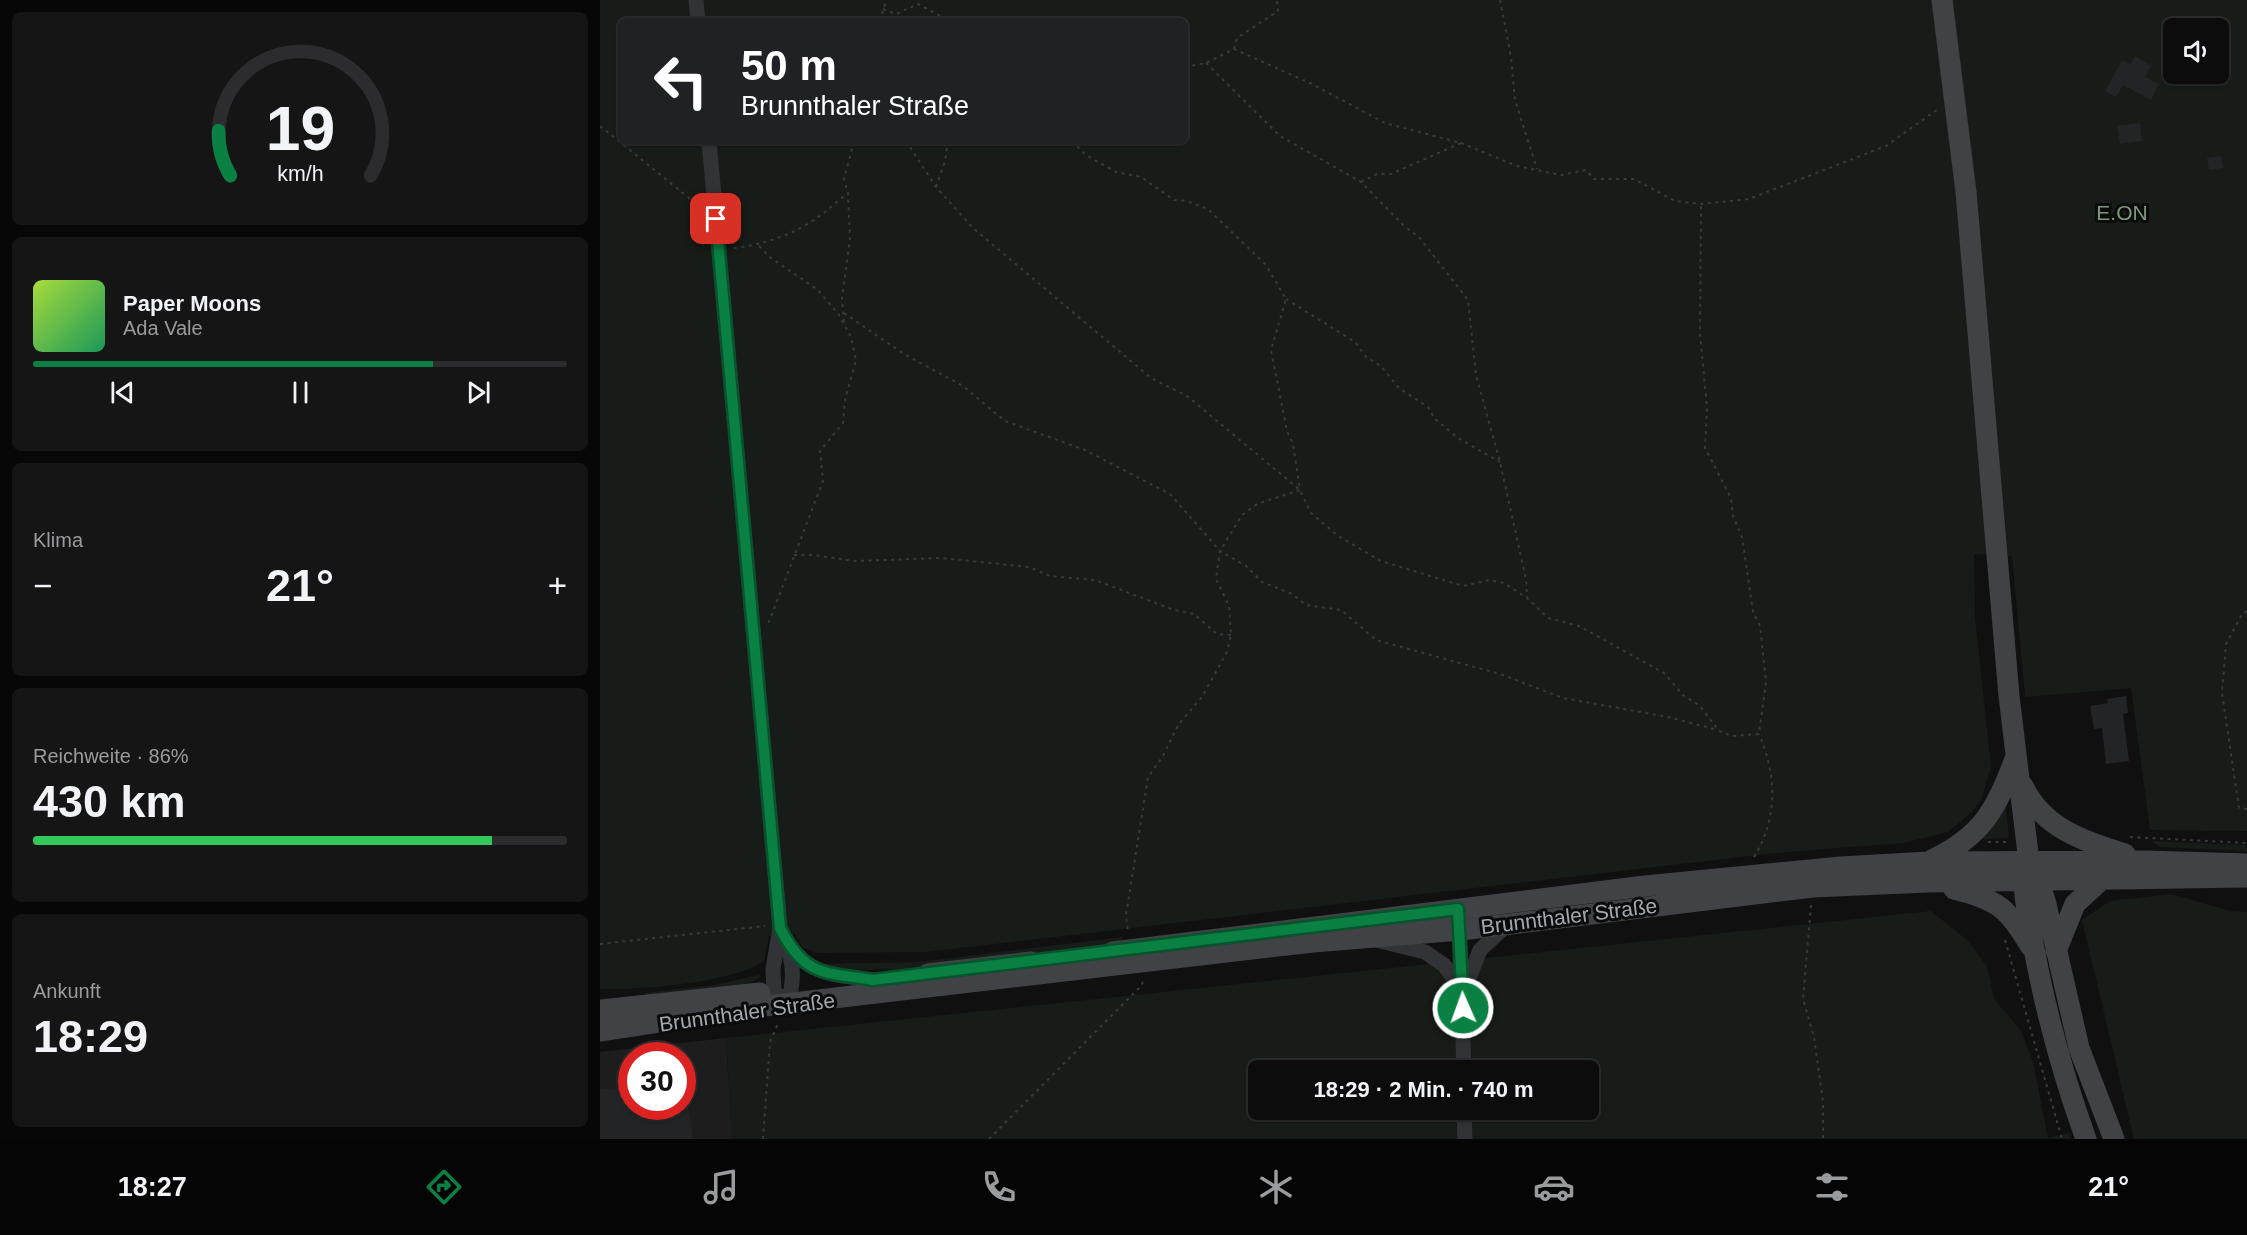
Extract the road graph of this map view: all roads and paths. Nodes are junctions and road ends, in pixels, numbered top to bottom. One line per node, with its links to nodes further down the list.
1 (696, 0): 9 (street)
2 (886, 0): 8 (path)
3 (914, 0): 7 (path)
4 (1277, 0): 12 (path)
5 (1500, 0): 25 (path)
6 (1942, 0): 46 (main road)
7 (918, 4): 8 (path); 11 (path)
8 (883, 9): 10 (path)
9 (698, 18)
10 (881, 18)
11 (944, 18)
12 (1234, 49): 13 (path); 18 (path)
13 (1206, 63): 14 (path); 26 (path)
14 (1188, 66)
15 (1938, 108): 29 (path)
16 (600, 126): 17 (path)
17 (618, 140)
18 (1461, 143): 25 (path); 26 (path)
19 (622, 144): 30 (path)
20 (709, 144): 30 (street)
21 (853, 144): 28 (path)
22 (908, 144): 27 (path)
23 (948, 144): 27 (path)
24 (1075, 144): 33 (path)
25 (1538, 169): 29 (path)
26 (1361, 182): 36 (path)
27 (936, 187): 37 (path)
28 (848, 194): 31 (path); 34 (path)
29 (1701, 204): 45 (path)
30 (716, 219): 32 (street)
31 (759, 246): 32 (path); 35 (path)
32 (718, 250): 43 (street)
33 (1286, 299): 36 (path); 37 (path)
34 (843, 313): 35 (path); 38 (path)
35 (844, 324): 39 (path)
36 (1500, 462): 40 (path)
37 (1300, 490): 38 (path); 40 (path)
38 (1220, 551): 42 (path); 44 (path)
39 (794, 555): 42 (path); 43 (path)
40 (1527, 598): 44 (path)
41 (2247, 611): 48 (path)
42 (1231, 635): 64 (path)
43 (754, 647): 63 (street)
44 (1719, 731): 45 (path)
45 (1759, 734): 53 (path)
46 (2016, 754): 47 (main road); 56 (main road)
47 (2019, 778): 54 (main road); 57 (main road)
48 (2247, 808)
49 (2119, 835): 52 (path)
50 (1993, 842): 51 (path)
51 (2011, 842)
52 (2247, 843)
53 (1757, 854)
54 (2146, 861): 55 (main road); 57 (main road)
55 (2247, 864)
56 (1928, 872): 57 (main road, Brunnthaler Straße); 60 (main road, Brunnthaler Straße); 61 (main road, Brunnthaler Straße); 69 (main road)
57 (2031, 874): 59 (main road); 69 (main road)
58 (2247, 877): 59 (main road)
59 (2101, 880): 69 (main road)
60 (1813, 887): 62 (main road, Brunnthaler Straße); 81 (path)
61 (1459, 919): 62 (main road, Brunnthaler Straße); 66 (main road, Brunnthaler Straße); 70 (main road, Brunnthaler Straße); 72 (street)
62 (1509, 924): 72 (street)
63 (780, 926): 67 (path); 68 (street); 73 (street)
64 (1128, 932)
65 (2002, 934): 82 (path)
66 (1371, 938): 72 (street); 73 (main road, Brunnthaler Straße)
67 (600, 944)
68 (788, 945): 70 (street); 73 (street)
69 (2045, 953): 83 (main road); 84 (main road)
70 (873, 980): 73 (main road, Brunnthaler Straße)
71 (1142, 985): 79 (path)
72 (1462, 991): 76 (street)
73 (784, 995): 74 (main road, Brunnthaler Straße); 75 (main road, Brunnthaler Straße); 78 (path)
74 (600, 1010)
75 (600, 1031)
76 (1464, 1060)
77 (1464, 1120): 80 (street)
78 (763, 1139)
79 (989, 1139)
80 (1465, 1139)
81 (1823, 1139)
82 (2062, 1139)
83 (2086, 1139)
84 (2114, 1139)

